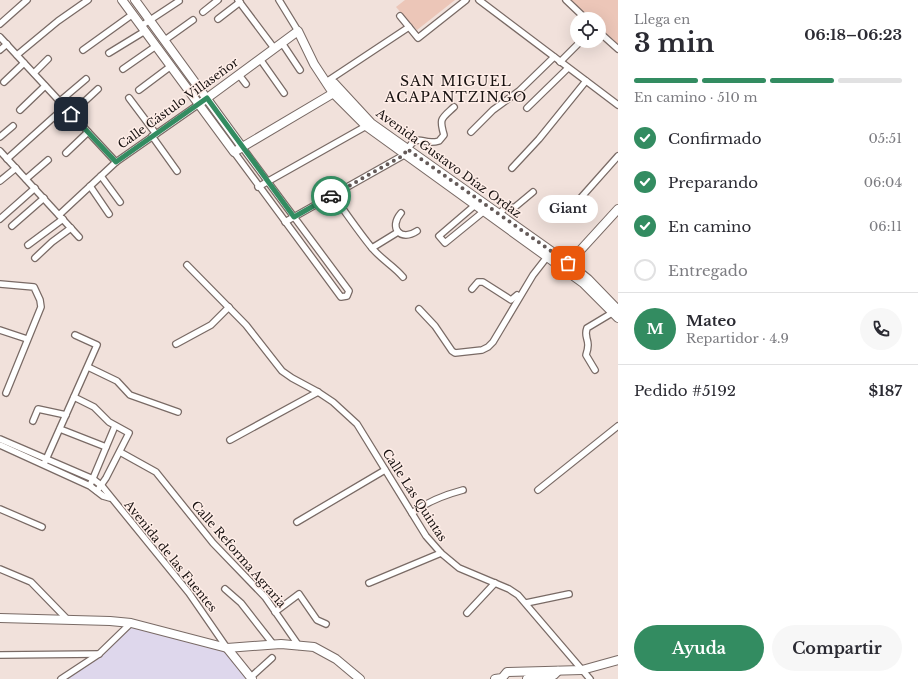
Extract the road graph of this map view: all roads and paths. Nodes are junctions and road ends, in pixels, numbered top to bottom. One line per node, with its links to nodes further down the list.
1 (27, 0): 19 (street)
2 (88, 0): 35 (street)
3 (122, 0): 14 (street)
4 (135, 0): 18 (street)
5 (218, 0): 12 (street)
6 (279, 0): 22 (street, Avenida Gustavo Díaz Ordaz)
7 (466, 0): 20 (street)
8 (479, 0): 36 (street)
9 (566, 0): 13 (street)
10 (179, 1): 18 (street)
11 (239, 1): 16 (street); 29 (street)
12 (203, 12)
13 (579, 12)
14 (133, 14): 21 (street); 33 (street)
15 (400, 16): 20 (street)
16 (218, 19)
17 (193, 20): 25 (street)
18 (150, 21): 21 (street); 25 (street)
19 (0, 24)
20 (409, 27): 48 (street)
21 (143, 28): 28 (street); 34 (street)
22 (298, 31): 26 (street, Calle Cástulo Villaseñor); 48 (street, Avenida Gustavo Díaz Ordaz)
23 (0, 37): 27 (street)
24 (606, 38): 31 (street)
25 (165, 40): 58 (street)
26 (282, 43): 29 (street, Calle Cástulo Villaseñor); 44 (street)
27 (7, 44): 32 (street); 35 (street)
28 (156, 46): 41 (street); 43 (street)
29 (274, 48): 38 (street, Calle Cástulo Villaseñor)
30 (574, 48): 39 (street)
31 (618, 48)
32 (0, 50)
33 (83, 50)
34 (108, 53)
35 (17, 55): 40 (street)
36 (551, 55): 39 (street); 70 (street)
37 (48, 59): 45 (street)
38 (260, 59): 46 (street, Calle Cástulo Villaseñor); 56 (street)
39 (560, 62): 42 (street)
40 (24, 63): 45 (street); 50 (street)
41 (171, 66): 54 (street); 60 (street)
42 (568, 68): 49 (street); 64 (street)
43 (123, 69)
44 (300, 70)
45 (34, 73): 52 (street)
46 (239, 74): 51 (street); 58 (street, Calle Cástulo Villaseñor)
47 (86, 79): 59 (street)
48 (328, 81): 55 (street, Avenida Gustavo Díaz Ordaz)
49 (586, 81): 61 (street); 83 (street)
50 (4, 82)
51 (246, 84)
52 (45, 86): 59 (street); 65 (street)
53 (98, 89): 66 (street)
54 (139, 90)
55 (336, 91): 67 (street, Avenida Gustavo Díaz Ordaz); 73 (street)
56 (284, 93)
57 (129, 98): 71 (street)
58 (207, 98): 60 (street, Calle Cástulo Villaseñor); 73 (street)
59 (61, 100): 62 (street)
60 (199, 104): 71 (street, Calle Cástulo Villaseñor); 75 (street)
61 (618, 105)
62 (65, 107): 66 (street); 79 (street)
63 (454, 107): 76 (street)
64 (527, 108)
65 (20, 110)
66 (71, 114): 69 (street)
67 (368, 125): 76 (street, Avenida Gustavo Díaz Ordaz); 88 (street)
68 (13, 126): 72 (street)
69 (88, 132): 77 (street); 81 (street)
70 (471, 132)
71 (154, 135): 81 (street, Calle Cástulo Villaseñor); 84 (street)
72 (0, 137)
73 (242, 147): 75 (street); 88 (street)
74 (0, 151): 79 (street)
75 (234, 152): 91 (street)
76 (405, 152): 93 (street); 96 (street, Avenida Gustavo Díaz Ordaz); 102 (street, Avenida Gustavo Díaz Ordaz)
77 (66, 153)
78 (618, 156): 98 (street)
79 (7, 159): 82 (street)
80 (48, 160): 86 (street)
81 (116, 162): 85 (street, Calle Cástulo Villaseñor)
82 (16, 168): 86 (street); 87 (street)
83 (512, 168)
84 (177, 171)
85 (101, 176): 89 (street, Calle Cástulo Villaseñor); 95 (street)
86 (26, 179): 90 (street)
87 (0, 181)
88 (268, 182): 91 (street); 104 (street)
89 (90, 186): 101 (street); 103 (street, Calle Cástulo Villaseñor)
90 (35, 188): 94 (street); 105 (street)
91 (258, 188): 106 (street)
92 (534, 192): 102 (street)
93 (333, 195): 104 (street); 114 (street)
94 (44, 198): 103 (street); 107 (street)
95 (120, 202)
96 (474, 206): 99 (street, Avenida Gustavo Díaz Ordaz); 99 (street)
97 (618, 209): 120 (street)
98 (570, 210)
99 (483, 212): 111 (street, Avenida Gustavo Díaz Ordaz)
100 (401, 213): 110 (street)
101 (109, 214)
102 (499, 214): 111 (street, Avenida Gustavo Díaz Ordaz)
103 (61, 217): 108 (street); 113 (street, Calle Cástulo Villaseñor)
104 (294, 217): 106 (street); 115 (street)
105 (0, 219)
106 (285, 222): 118 (street)
107 (12, 226)
108 (71, 228): 112 (street); 117 (street)
109 (417, 231): 110 (street)
110 (398, 232): 114 (street)
111 (522, 235): 116 (street, Avenida Gustavo Díaz Ordaz); 120 (street, Avenida Gustavo Díaz Ordaz)
112 (79, 237)
113 (28, 245)
114 (372, 248): 121 (street)
115 (322, 253): 118 (street); 118 (street)
116 (547, 257): 120 (street, Avenida Gustavo Díaz Ordaz); 124 (street)
117 (35, 258)
118 (313, 259)
119 (187, 265): 125 (street, Calle Las Quintas)
120 (566, 266): 127 (street, Avenida Gustavo Díaz Ordaz)
121 (403, 278)
122 (0, 284): 130 (street)
123 (472, 289): 124 (street)
124 (521, 294): 126 (street)
125 (229, 307): 131 (street); 134 (street, Calle Las Quintas)
126 (419, 309)
127 (616, 314): 133 (street)
128 (0, 330): 130 (street)
129 (75, 335): 132 (street)
130 (27, 339): 135 (street)
131 (176, 344)
132 (88, 367): 136 (street); 137 (street)
133 (595, 370)
134 (318, 392): 144 (street); 149 (street, Calle Las Quintas)
135 (6, 393)
136 (74, 397): 138 (street); 140 (street)
137 (178, 412)
138 (66, 415): 139 (street); 142 (street)
139 (33, 421)
140 (115, 426): 146 (street); 147 (street)
141 (618, 426): 154 (street)
142 (60, 429): 146 (street); 148 (street)
143 (0, 439): 148 (street, Avenida de las Fuentes)
144 (230, 440)
145 (0, 445): 148 (street, Avenida de las Fuentes)
146 (106, 447): 150 (street)
147 (120, 452): 152 (street); 166 (street, Calle Reforma Agraria)
148 (45, 462): 150 (street, Avenida de las Fuentes); 151 (street, Avenida de las Fuentes)
149 (385, 470): 156 (street, Calle Las Quintas); 157 (street)
150 (93, 479): 151 (street); 152 (street, Avenida de las Fuentes)
151 (90, 486): 152 (street, Avenida de las Fuentes)
152 (100, 488): 174 (street, Avenida de las Fuentes)
153 (463, 490): 156 (street)
154 (538, 490)
155 (0, 509): 158 (street)
156 (412, 513): 159 (street, Calle Las Quintas)
157 (297, 522)
158 (42, 527)
159 (441, 553): 161 (street); 162 (street, Calle Las Quintas)
160 (0, 569): 169 (street)
161 (369, 583)
162 (495, 583): 165 (street, Calle Las Quintas); 167 (street)
163 (224, 589): 172 (street)
164 (569, 594): 165 (street)
165 (526, 603): 179 (street, Calle Las Quintas)
166 (275, 612): 171 (street); 173 (street, Calle Reforma Agraria)
167 (467, 613)
168 (0, 618): 169 (street)
169 (66, 619): 170 (street)
170 (131, 623): 174 (street); 175 (street)
171 (326, 624)
172 (273, 644): 173 (street); 174 (street)
173 (299, 646): 183 (street)
174 (227, 648): 181 (street)
175 (99, 654): 176 (street); 182 (street)
176 (0, 655)
177 (272, 658): 181 (street)
178 (618, 660): 179 (street)
179 (582, 670): 180 (street); 186 (street, Calle Las Quintas)
180 (544, 675): 184 (street); 185 (street)
181 (252, 678)
182 (61, 679)
183 (360, 679)
184 (501, 679)
185 (527, 679)
186 (590, 679)

